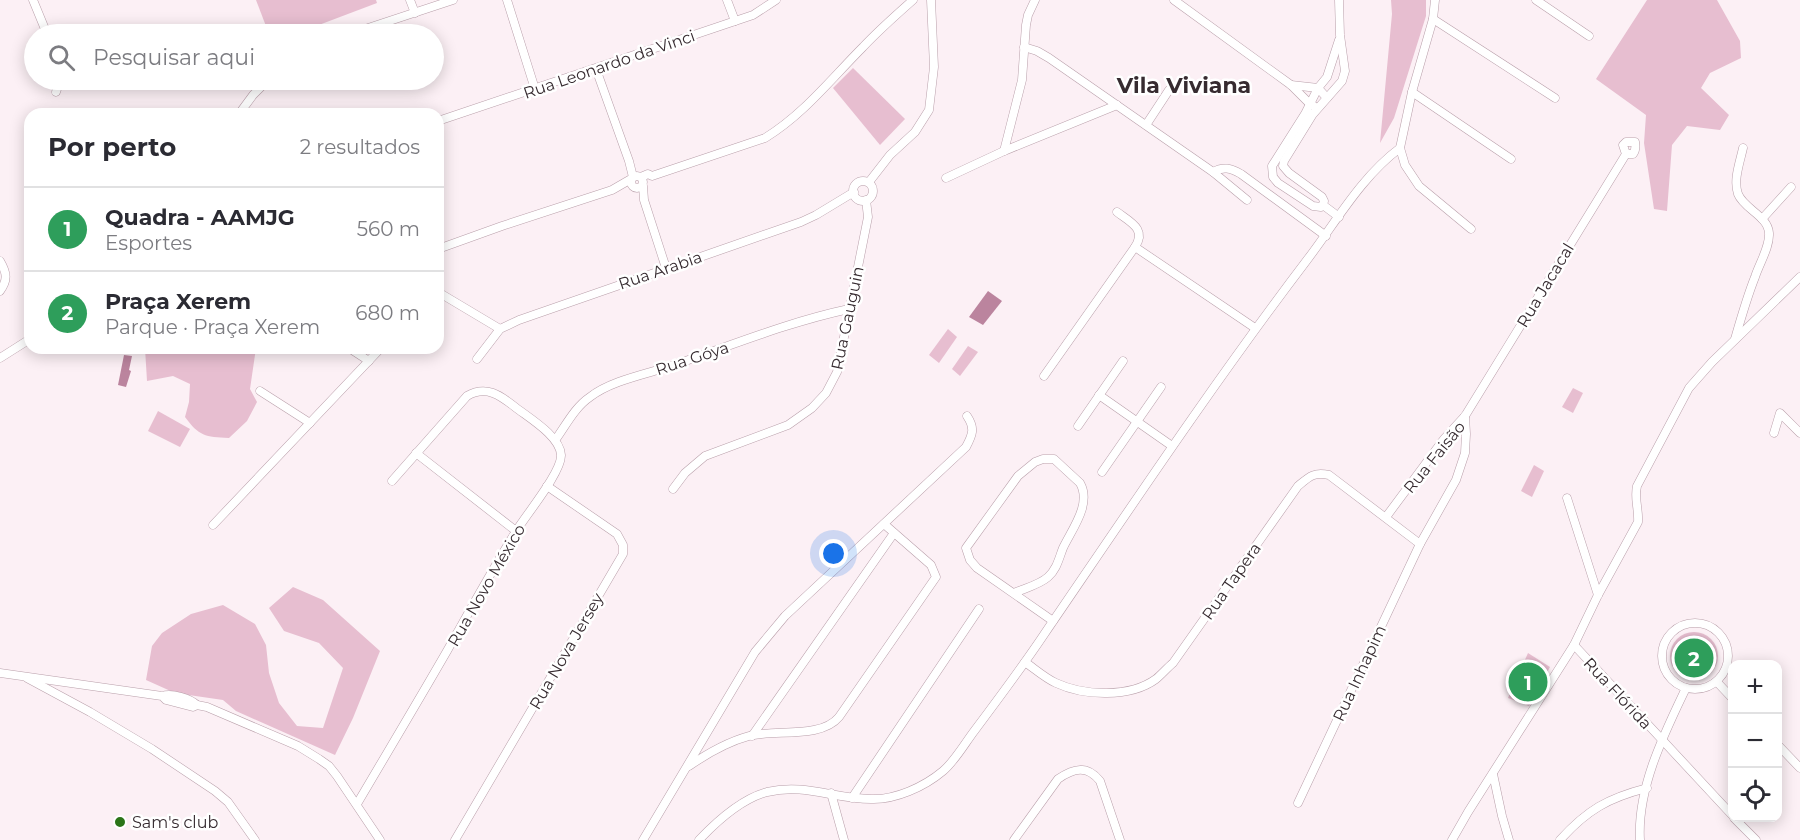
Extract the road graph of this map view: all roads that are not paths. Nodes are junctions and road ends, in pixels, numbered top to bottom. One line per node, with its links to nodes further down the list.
1 (33, 0): 17 (street)
2 (410, 0): 14 (street)
3 (453, 0): 14 (street)
4 (507, 0): 27 (street)
5 (726, 0): 16 (street)
6 (776, 0): 16 (street, Rua Leonardo da Vinci)
7 (914, 0): 46 (street)
8 (931, 0): 47 (street, Rua Arabia)
9 (1035, 0): 21 (street)
10 (1174, 0): 25 (street)
11 (1339, 0): 19 (street)
12 (1435, 0): 15 (street)
13 (1536, 0): 20 (street)
14 (415, 13): 18 (street)
15 (1434, 19): 30 (street); 32 (street)
16 (735, 21): 23 (street, Rua Leonardo da Vinci)
17 (43, 24)
18 (381, 24)
19 (1340, 35): 22 (street); 24 (street)
20 (1589, 36)
21 (1024, 47): 34 (street); 41 (street)
22 (1332, 63): 24 (street); 26 (street)
23 (596, 69): 27 (street, Rua Leonardo da Vinci); 46 (street)
24 (1344, 75): 31 (street)
25 (1291, 85): 26 (street); 33 (street)
26 (1318, 88): 31 (street); 33 (street)
27 (535, 89): 37 (street, Rua Leonardo da Vinci)
28 (258, 90): 36 (street)
29 (1168, 90): 38 (street)
30 (1412, 92): 39 (street); 43 (street)
31 (1327, 98): 35 (street)
32 (1555, 98)
33 (1310, 104): 35 (street); 53 (street)
34 (1117, 105): 38 (street); 41 (street)
35 (1319, 107): 50 (street)
36 (243, 108)
37 (444, 119)
38 (1146, 125): 44 (street)
39 (1400, 148): 56 (street); 58 (street)
40 (1743, 148): 57 (street)
41 (1004, 151): 45 (street)
42 (1626, 154): 83 (street, Rua Jacacal)
43 (1511, 159)
44 (1213, 172): 52 (street); 59 (street)
45 (946, 178)
46 (637, 181): 60 (street); 63 (street)
47 (869, 182): 49 (street, Rua Arabia); 51 (street, Rua Arabia)
48 (1791, 187): 57 (street)
49 (854, 192): 51 (street); 63 (street, Rua Arabia)
50 (1316, 192): 53 (street); 54 (street)
51 (866, 200): 67 (street, Rua Gauguin)
52 (1247, 200)
53 (1309, 203): 54 (street)
54 (1323, 205): 56 (street)
55 (1117, 213): 61 (street)
56 (1339, 217): 59 (street)
57 (1762, 219): 70 (street)
58 (1471, 229)
59 (1326, 236): 68 (street)
60 (444, 247)
61 (1135, 247): 68 (street); 78 (street)
62 (0, 261): 65 (street)
63 (666, 268): 69 (street, Rua Arabia)
64 (1800, 277): 70 (street)
65 (0, 291)
66 (444, 296): 69 (street)
67 (849, 309): 89 (street, Rua Góya); 95 (street, Rua Gauguin)
68 (1255, 328): 90 (street)
69 (500, 329): 75 (street, Rua Arabia)
70 (1734, 341): 104 (street)
71 (24, 343): 74 (street)
72 (358, 354): 76 (street)
73 (375, 354): 76 (street)
74 (0, 357)
75 (477, 359)
76 (369, 361): 84 (street)
77 (1123, 361): 81 (street)
78 (1044, 376)
79 (1161, 387): 85 (street)
80 (260, 391): 84 (street)
81 (1099, 395): 85 (street); 86 (street)
82 (967, 416): 98 (street)
83 (1465, 416): 97 (street, Rua Faisão); 102 (street, Rua Faisão)
84 (310, 423): 99 (street)
85 (1136, 423): 90 (street); 92 (street)
86 (1078, 426)
87 (1774, 433): 88 (street)
88 (1800, 433)
89 (556, 440): 91 (street); 94 (street, Rua Novo México)
90 (1172, 446): 106 (street)
91 (416, 453): 93 (street); 100 (street)
92 (1102, 472)
93 (392, 481)
94 (547, 486): 100 (street, Rua Novo México); 129 (street, Rua Nova Jersey)
95 (673, 489)
96 (1567, 498): 104 (street)
97 (1386, 517): 102 (street, Rua Tapera); 108 (street, Rua Tapera)
98 (884, 524): 101 (street); 117 (street)
99 (213, 525)
100 (516, 531): 124 (street, Rua Novo México)
101 (894, 533): 114 (street); 114 (street)
102 (1420, 544): 123 (street, Rua Inhapim)
103 (1014, 593): 103 (street); 106 (street)
104 (1598, 595): 107 (street)
105 (979, 609): 122 (street)
106 (1053, 621): 108 (street)
107 (1574, 645): 115 (street, Rua Flórida); 119 (street)
108 (1025, 662): 122 (street)
109 (0, 673): 110 (street)
110 (27, 678): 124 (street); 127 (street)
111 (1717, 682): 112 (street); 112 (street); 113 (street)
112 (1686, 688): 115 (street)
113 (1728, 694)
114 (752, 735): 117 (street)
115 (1661, 740): 120 (street); 125 (street, Rua Flórida)
116 (1782, 749): 118 (street)
117 (686, 768): 130 (street)
118 (1800, 768)
119 (1493, 774): 135 (street); 136 (street)
120 (1647, 788): 137 (street); 138 (street)
121 (831, 793): 122 (street); 131 (street); 132 (street)
122 (852, 798)
123 (1298, 803)
124 (357, 804): 128 (street)
125 (1728, 811)
126 (1739, 822): 139 (street, Rua Flórida)
127 (255, 840)
128 (380, 840)
129 (455, 840)
130 (643, 840)
131 (699, 840)
132 (844, 840)
133 (1014, 840): 134 (street)
134 (1120, 840)
135 (1452, 840)
136 (1509, 840)
137 (1560, 840)
138 (1640, 840)
139 (1756, 840)

